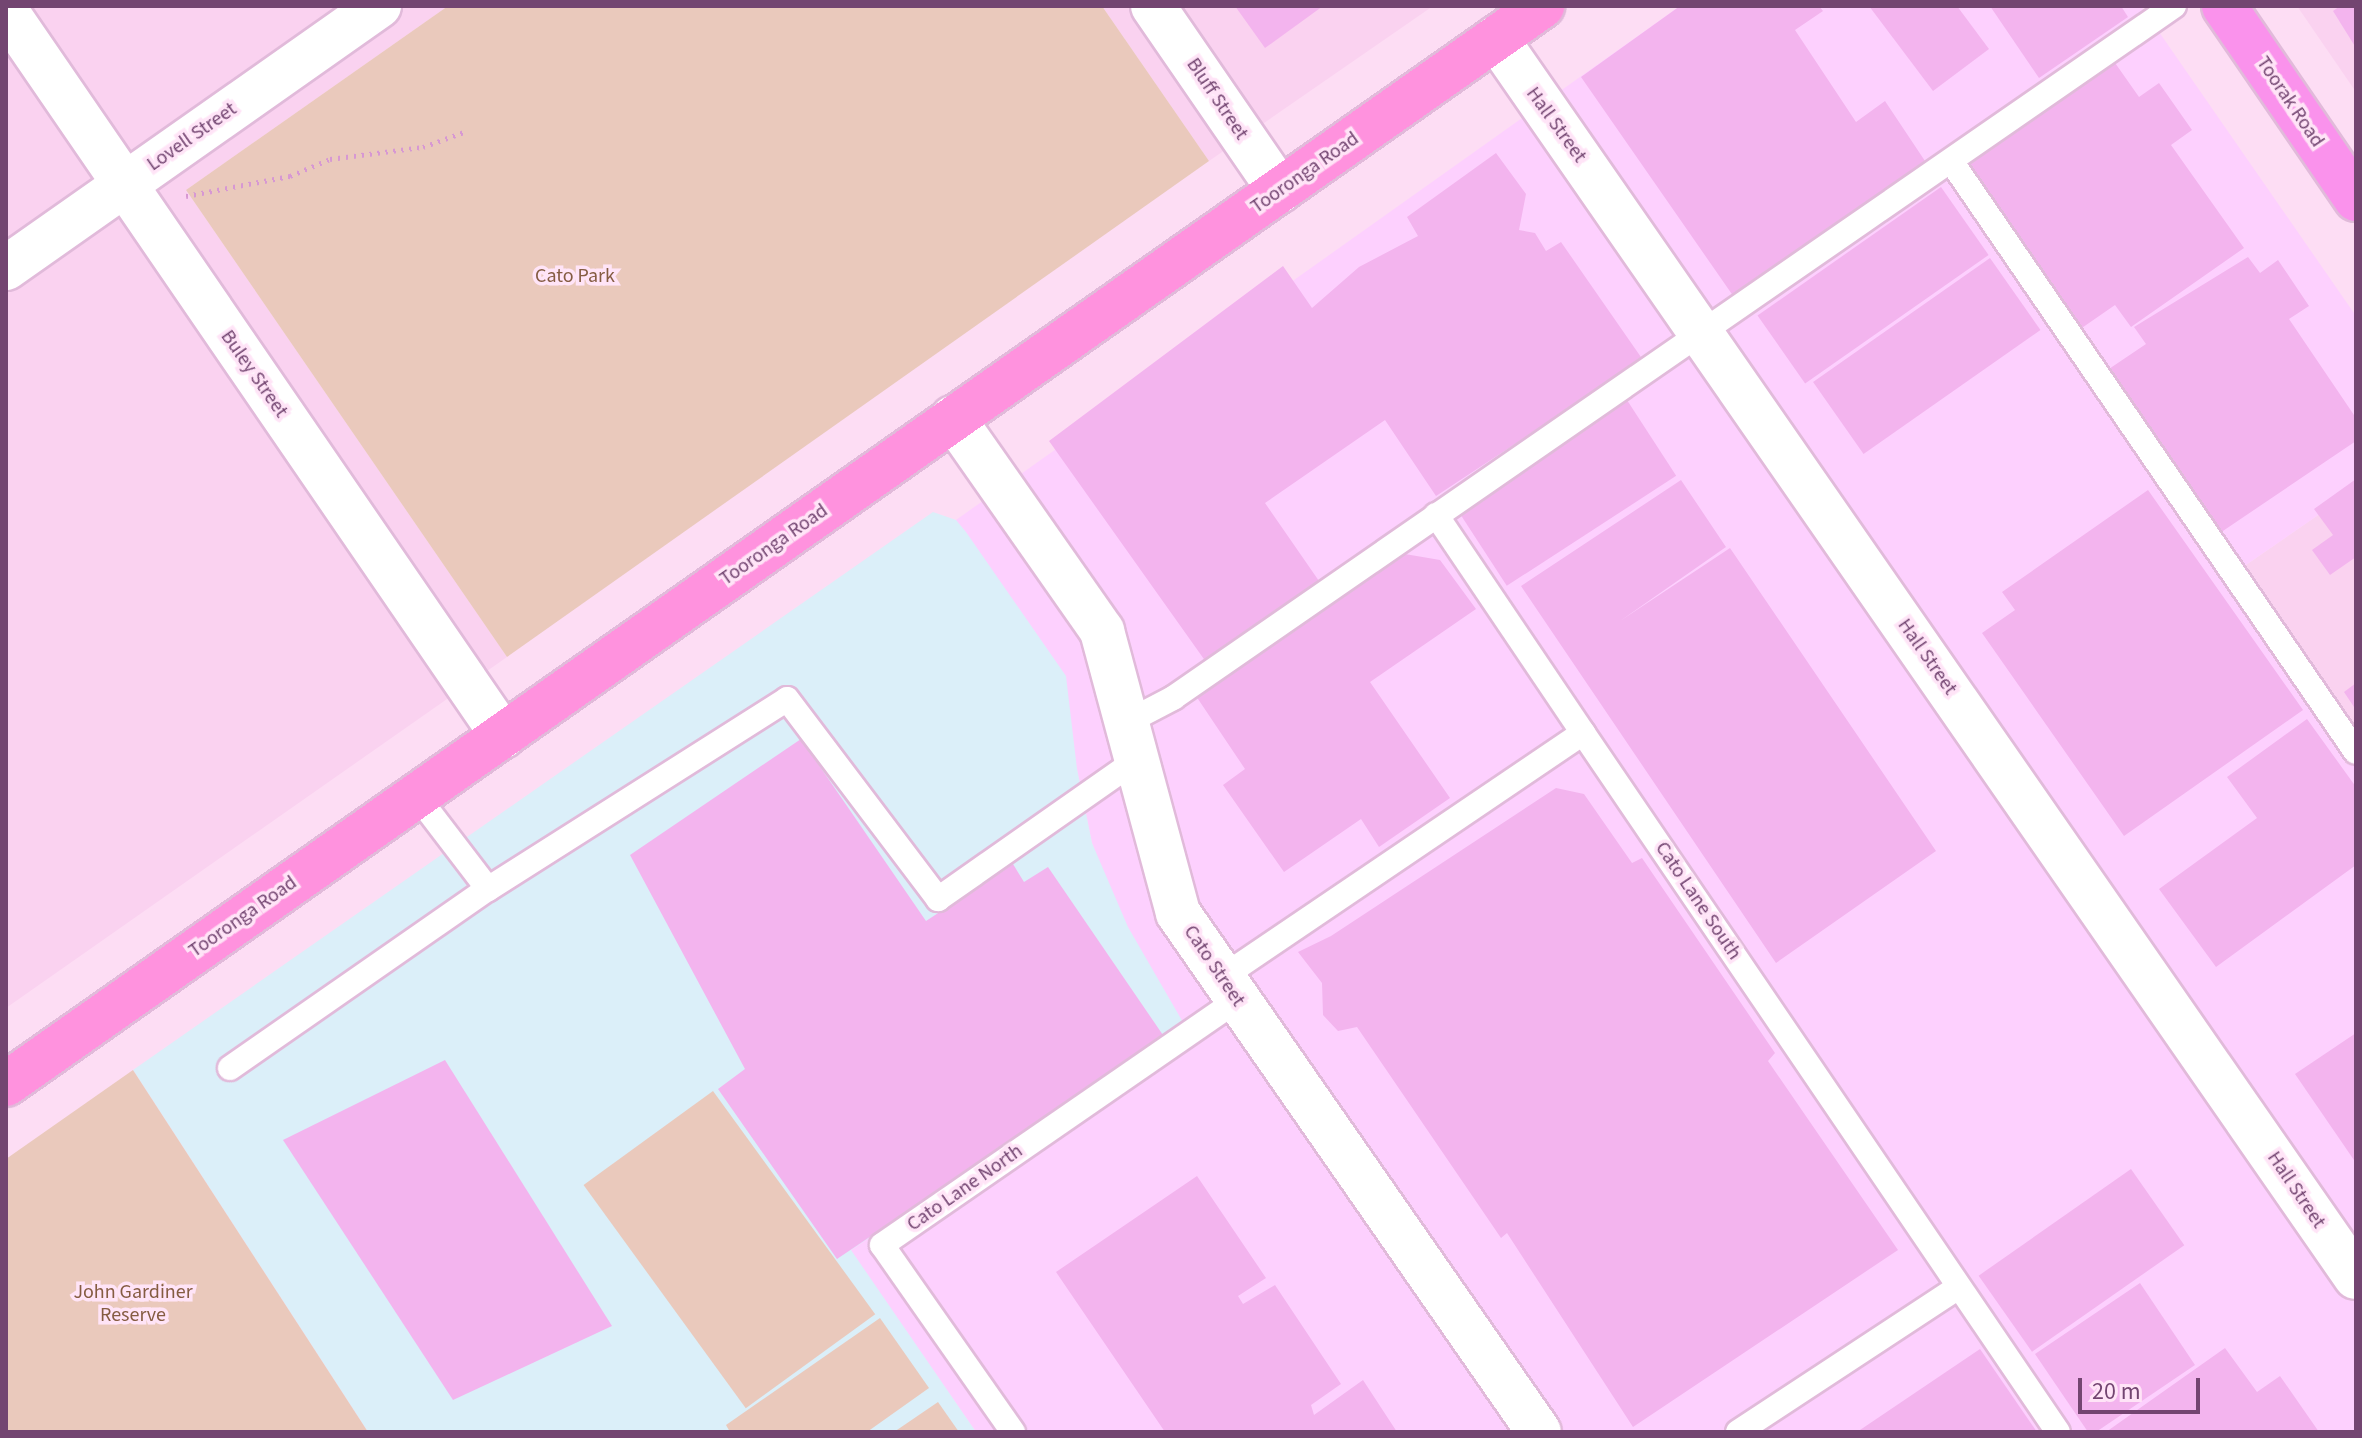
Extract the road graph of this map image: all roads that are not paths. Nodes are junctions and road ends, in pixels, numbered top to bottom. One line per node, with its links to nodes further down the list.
1 (379, 6): 9 (street, Lovell Street)
2 (1153, 6): 10 (street, Bluff Street)
3 (1542, 6): 7 (main road, Tooronga Road)
4 (2174, 6): 8 (lane)
5 (2224, 6): 11 (highway, Toorak Road)
6 (6, 11): 9 (street, Buley Street)
7 (1496, 38): 10 (main road, Tooronga Road); 13 (street, Hall Street)
8 (1951, 161): 13 (lane); 19 (lane)
9 (125, 185): 12 (street, Lovell Street); 17 (street, Buley Street)
10 (1280, 191): 14 (main road, Tooronga Road)
11 (2356, 199)
12 (6, 268)
13 (1705, 333): 15 (lane); 25 (street, Hall Street)
14 (953, 418): 17 (main road, Tooronga Road); 18 (street, Cato Street)
15 (1436, 515): 16 (lane, Cato Lane South); 18 (lane)
16 (1583, 733): 22 (lane); 26 (lane, Cato Lane South)
17 (503, 736): 20 (main road, Tooronga Road)
18 (1134, 739): 21 (lane); 22 (street, Cato Street)
19 (2356, 752)
20 (417, 796): 21 (lane); 24 (main road, Tooronga Road)
21 (488, 889): 23 (lane)
22 (1229, 989): 27 (lane, Cato Lane North); 28 (street, Cato Street)
23 (230, 1068)
24 (6, 1084)
25 (2356, 1277)
26 (1959, 1287): 29 (lane); 30 (lane, Cato Lane South)
27 (1013, 1432)
28 (1539, 1432)
29 (1738, 1432)
30 (2058, 1432)

